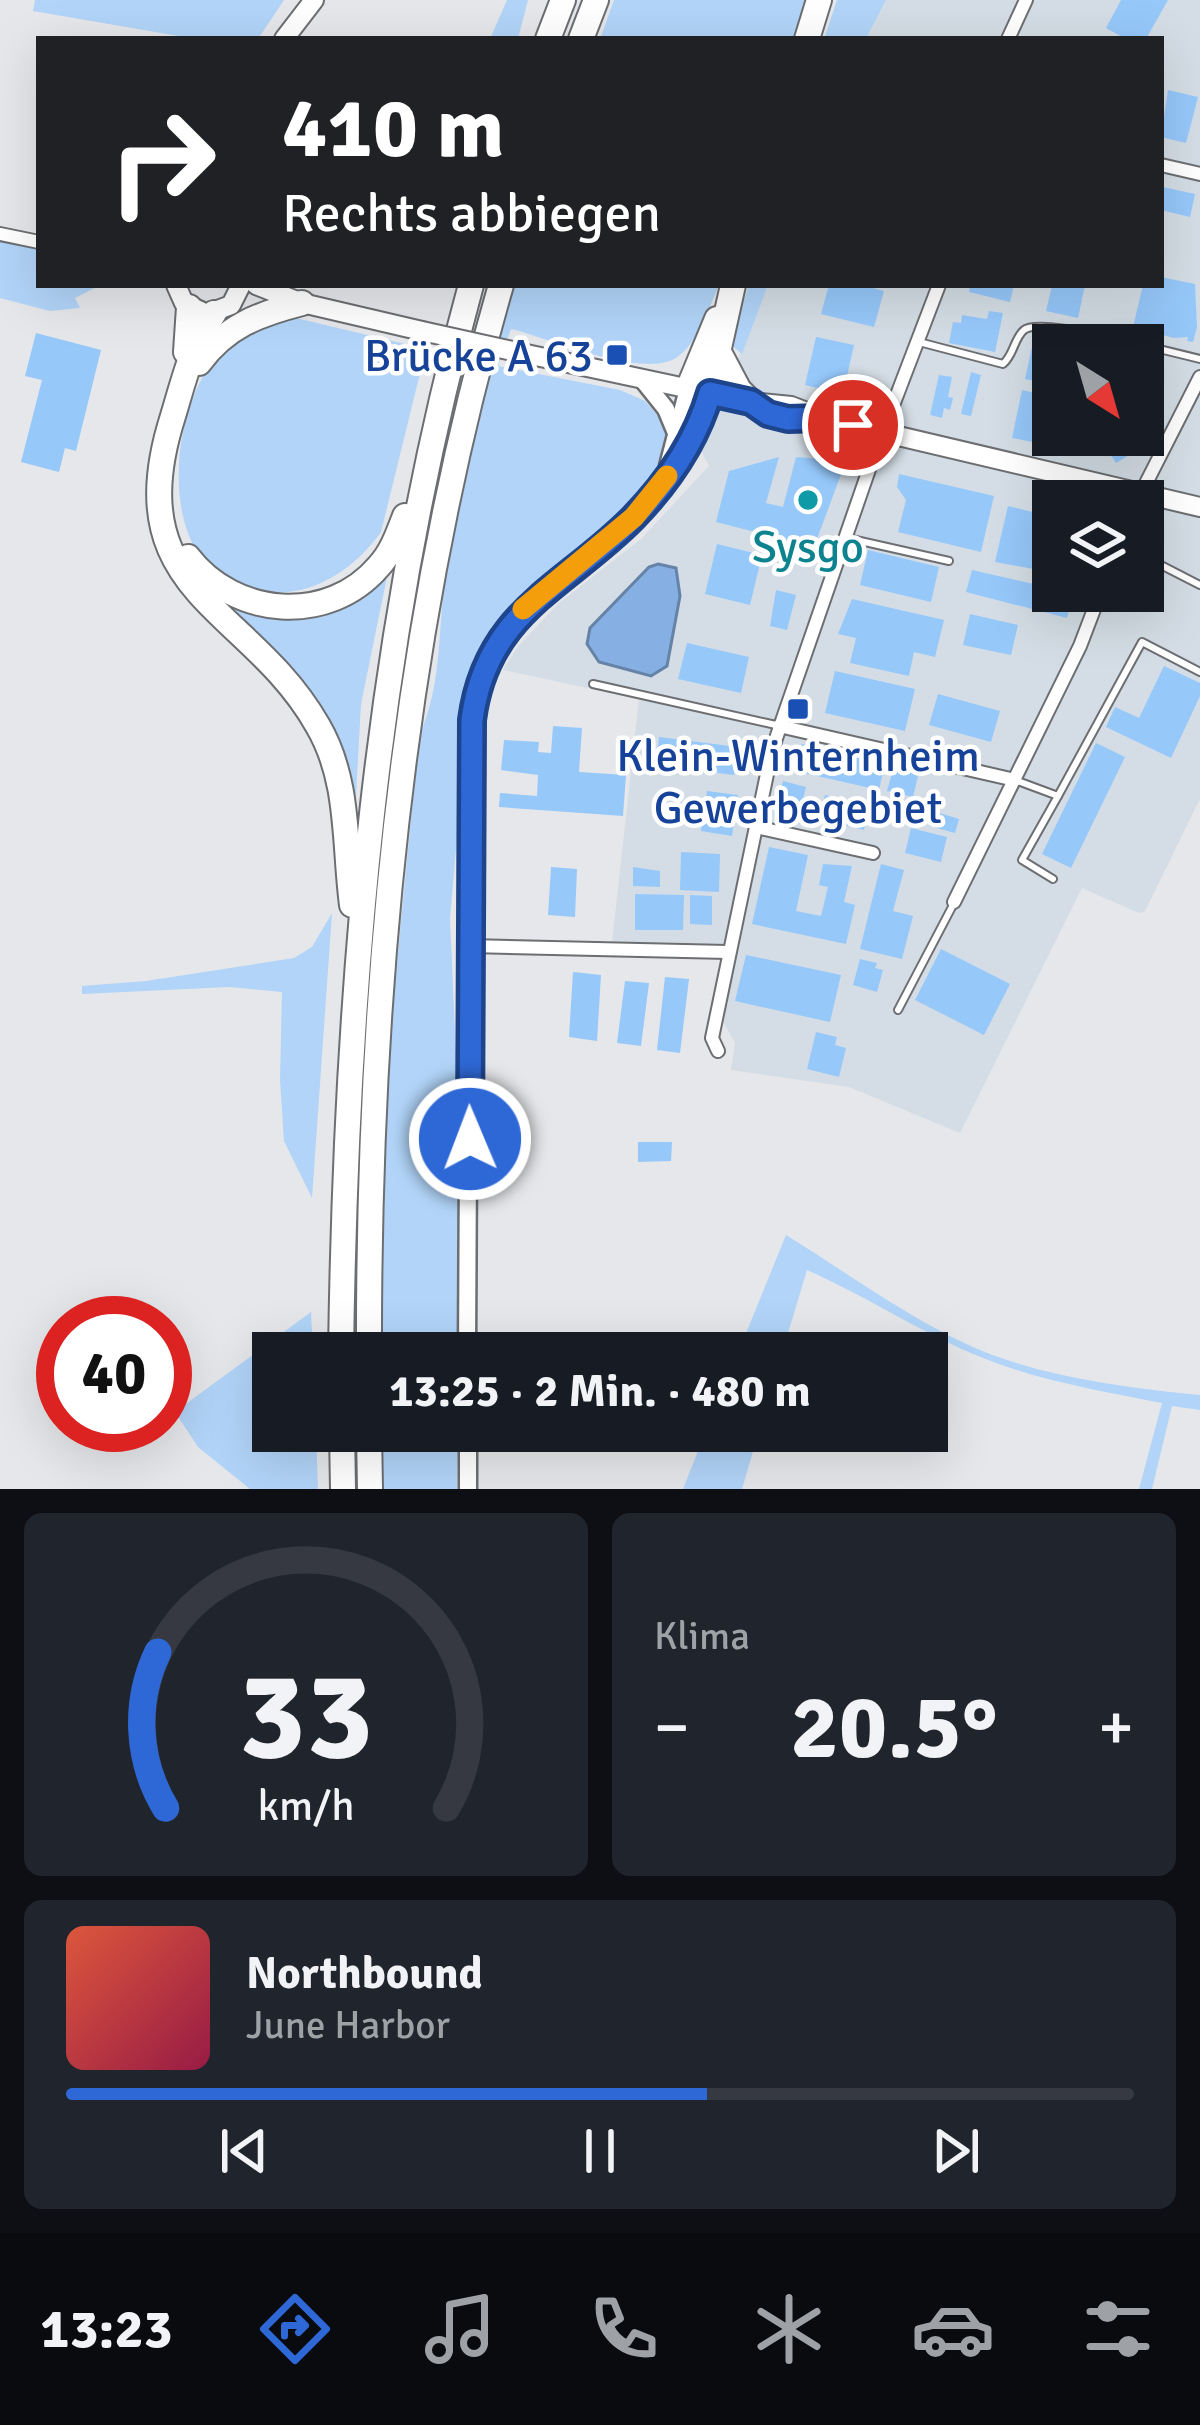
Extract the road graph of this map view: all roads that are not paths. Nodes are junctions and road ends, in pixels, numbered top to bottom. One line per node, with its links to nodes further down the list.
1 (314, 0): 6 (main road)
2 (562, 0): 7 (highway)
3 (596, 0): 8 (highway)
4 (819, 0): 9 (highway)
5 (1026, 0): 10 (street)
6 (286, 36)
7 (549, 36)
8 (582, 36)
9 (808, 36)
10 (1009, 36)
11 (1164, 166): 12 (street)
12 (1200, 174)
13 (0, 234): 14 (street)
14 (36, 241)
15 (264, 288): 22 (main road)
16 (470, 288): 35 (highway)
17 (500, 288): 62 (highway)
18 (732, 288): 26 (highway)
19 (732, 288): 31 (highway)
20 (939, 288): 24 (street)
21 (211, 298): 22 (main road); 30 (highway)
22 (302, 303): 29 (main road, bridge); 30 (highway)
23 (1032, 326): 24 (lane)
24 (919, 342): 33 (street)
25 (1164, 350): 27 (lane)
26 (720, 354): 31 (highway); 32 (highway)
27 (1200, 359)
28 (1200, 377): 38 (street)
29 (642, 379): 31 (main road); 34 (street)
30 (183, 384): 41 (highway)
31 (699, 391): 32 (main road); 34 (street); 36 (street)
32 (751, 402): 33 (main road)
33 (884, 432): 37 (main road); 42 (street)
34 (677, 434): 36 (street)
35 (430, 446): 41 (highway); 57 (highway)
36 (664, 478): 56 (street)
37 (1076, 480)
38 (1148, 480)
39 (1164, 500): 40 (main road)
40 (1200, 506)
41 (164, 520): 57 (highway)
42 (845, 538): 43 (lane); 49 (street)
43 (949, 561)
44 (1164, 567): 45 (lane)
45 (1200, 585)
46 (1093, 612): 50 (street)
47 (1200, 672): 51 (lane)
48 (593, 685): 49 (lane)
49 (779, 726): 50 (street); 52 (street)
50 (1015, 780): 51 (lane); 55 (street)
51 (1058, 796): 54 (lane)
52 (756, 827): 53 (street); 58 (street)
53 (873, 853)
54 (1054, 879)
55 (954, 902): 59 (lane)
56 (470, 937): 58 (street); 63 (street)
57 (357, 943): 61 (highway)
58 (728, 952): 60 (street)
59 (898, 1010)
60 (718, 1052)
61 (342, 1332)
62 (370, 1332)
63 (467, 1332)
64 (342, 1452): 67 (highway)
65 (369, 1452): 68 (highway)
66 (468, 1452): 69 (street)
67 (343, 1489)
68 (370, 1489)
69 (468, 1489)

